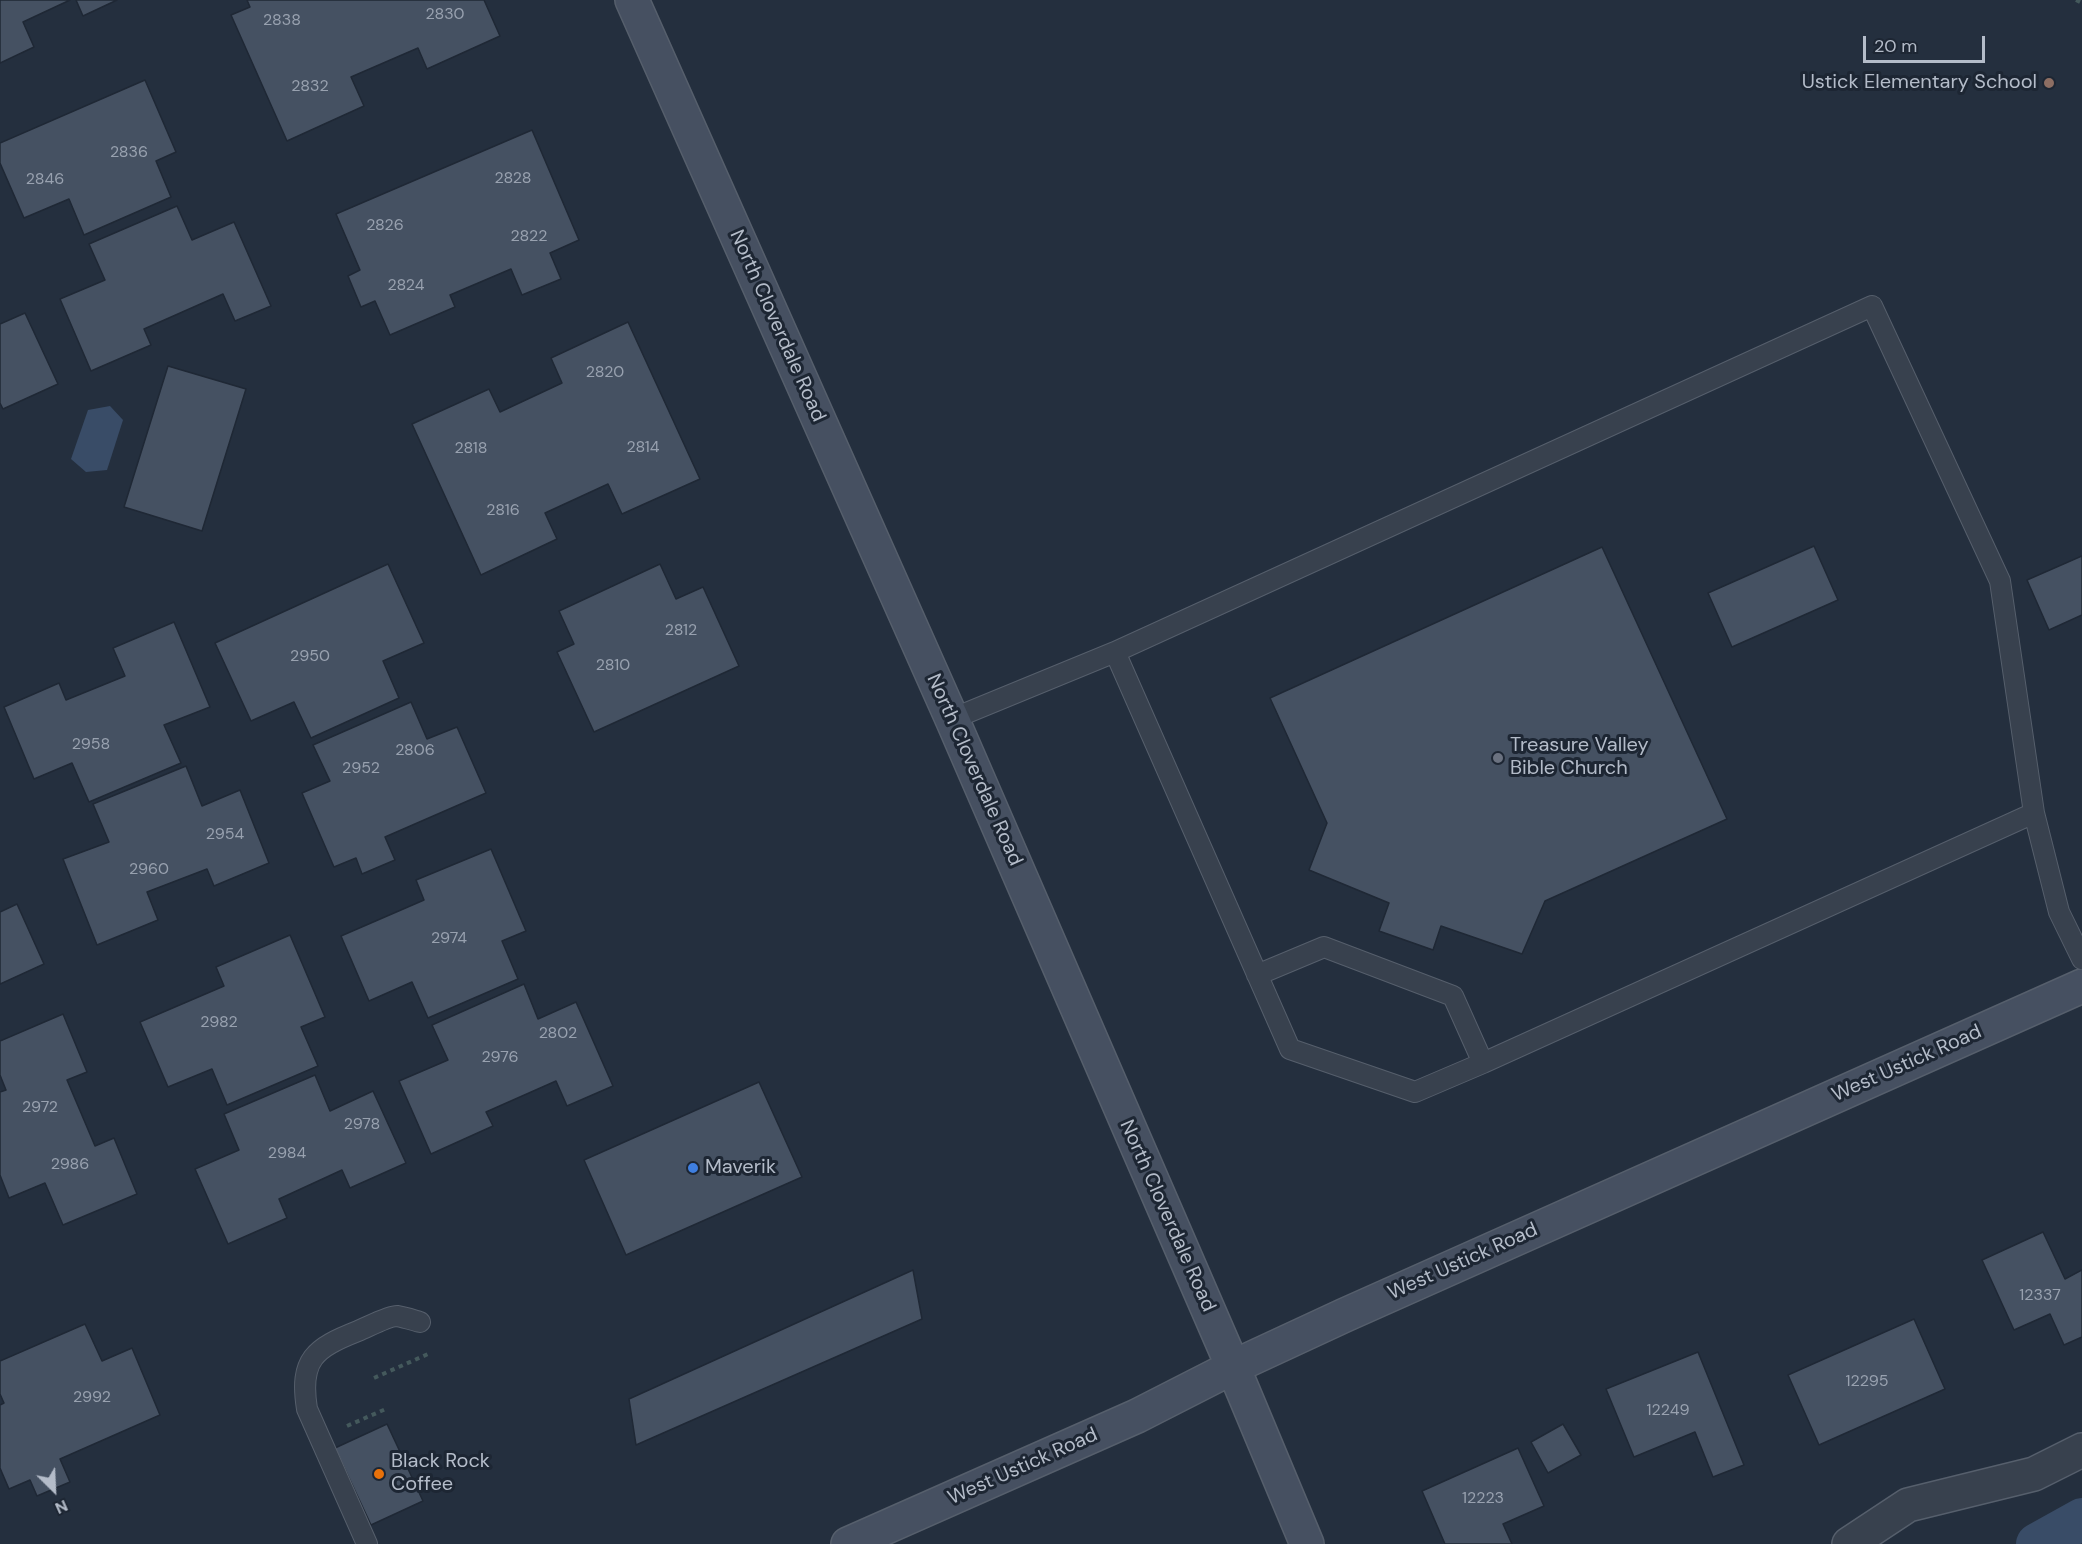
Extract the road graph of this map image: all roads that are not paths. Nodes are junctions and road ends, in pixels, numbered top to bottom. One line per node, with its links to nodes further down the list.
1 (632, 0): 3 (main road, North Cloverdale Road)
2 (1115, 652): 3 (lane); 4 (lane); 6 (lane)
3 (952, 719): 10 (main road, North Cloverdale Road)
4 (2034, 813): 5 (lane); 8 (lane)
5 (2082, 959)
6 (1257, 975): 8 (lane); 8 (lane)
7 (2082, 986): 10 (main road, West Ustick Road)
8 (1484, 1063)
9 (420, 1322): 12 (lane)
10 (1233, 1367): 13 (main road, West Ustick Road); 14 (main road, North Cloverdale Road)
11 (2082, 1450): 15 (street)
12 (367, 1544)
13 (850, 1544)
14 (1307, 1544)
15 (1850, 1544)

